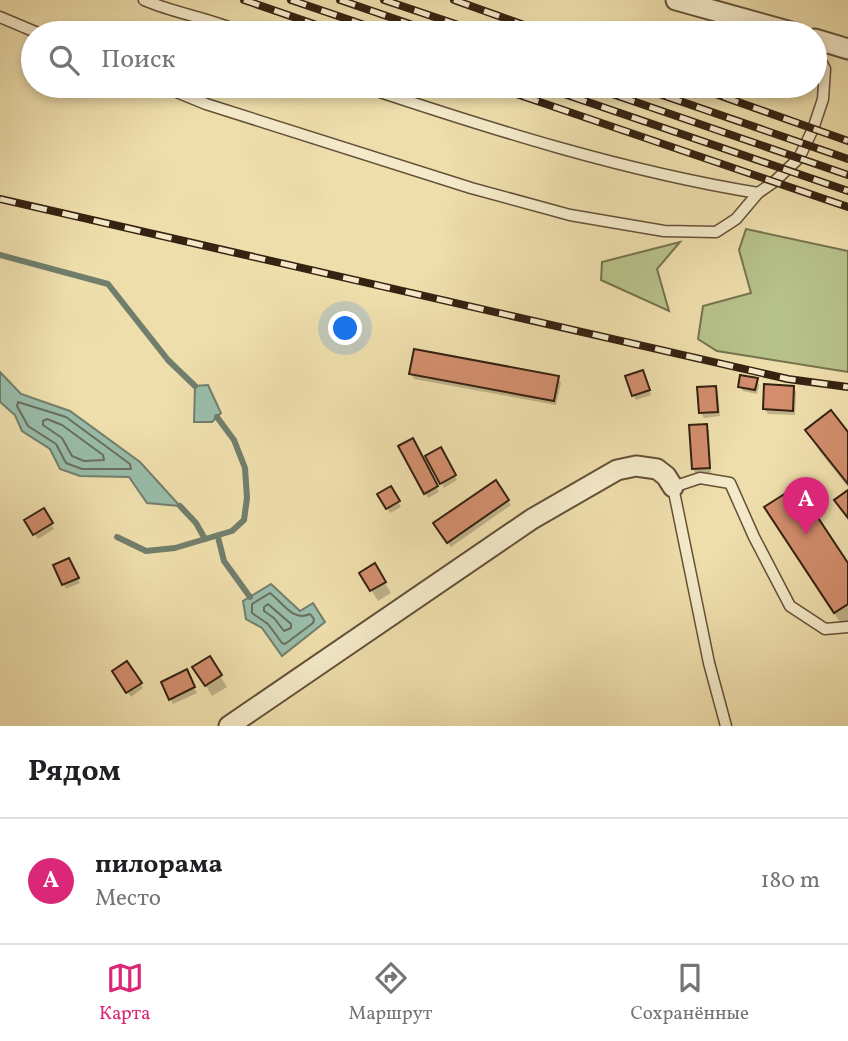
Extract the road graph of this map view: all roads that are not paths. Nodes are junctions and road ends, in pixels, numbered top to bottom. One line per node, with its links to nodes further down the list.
1 (144, 0): 4 (lane)
2 (676, 0): 5 (street)
3 (0, 16): 6 (lane)
4 (211, 21)
5 (752, 21)
6 (21, 25)
7 (827, 43): 8 (street)
8 (848, 49)
9 (191, 98): 12 (lane)
10 (398, 98): 12 (lane)
11 (823, 98): 12 (lane)
12 (758, 192)
13 (673, 486): 14 (lane); 15 (street); 16 (lane)
14 (848, 628)
15 (229, 726)
16 (726, 726)

